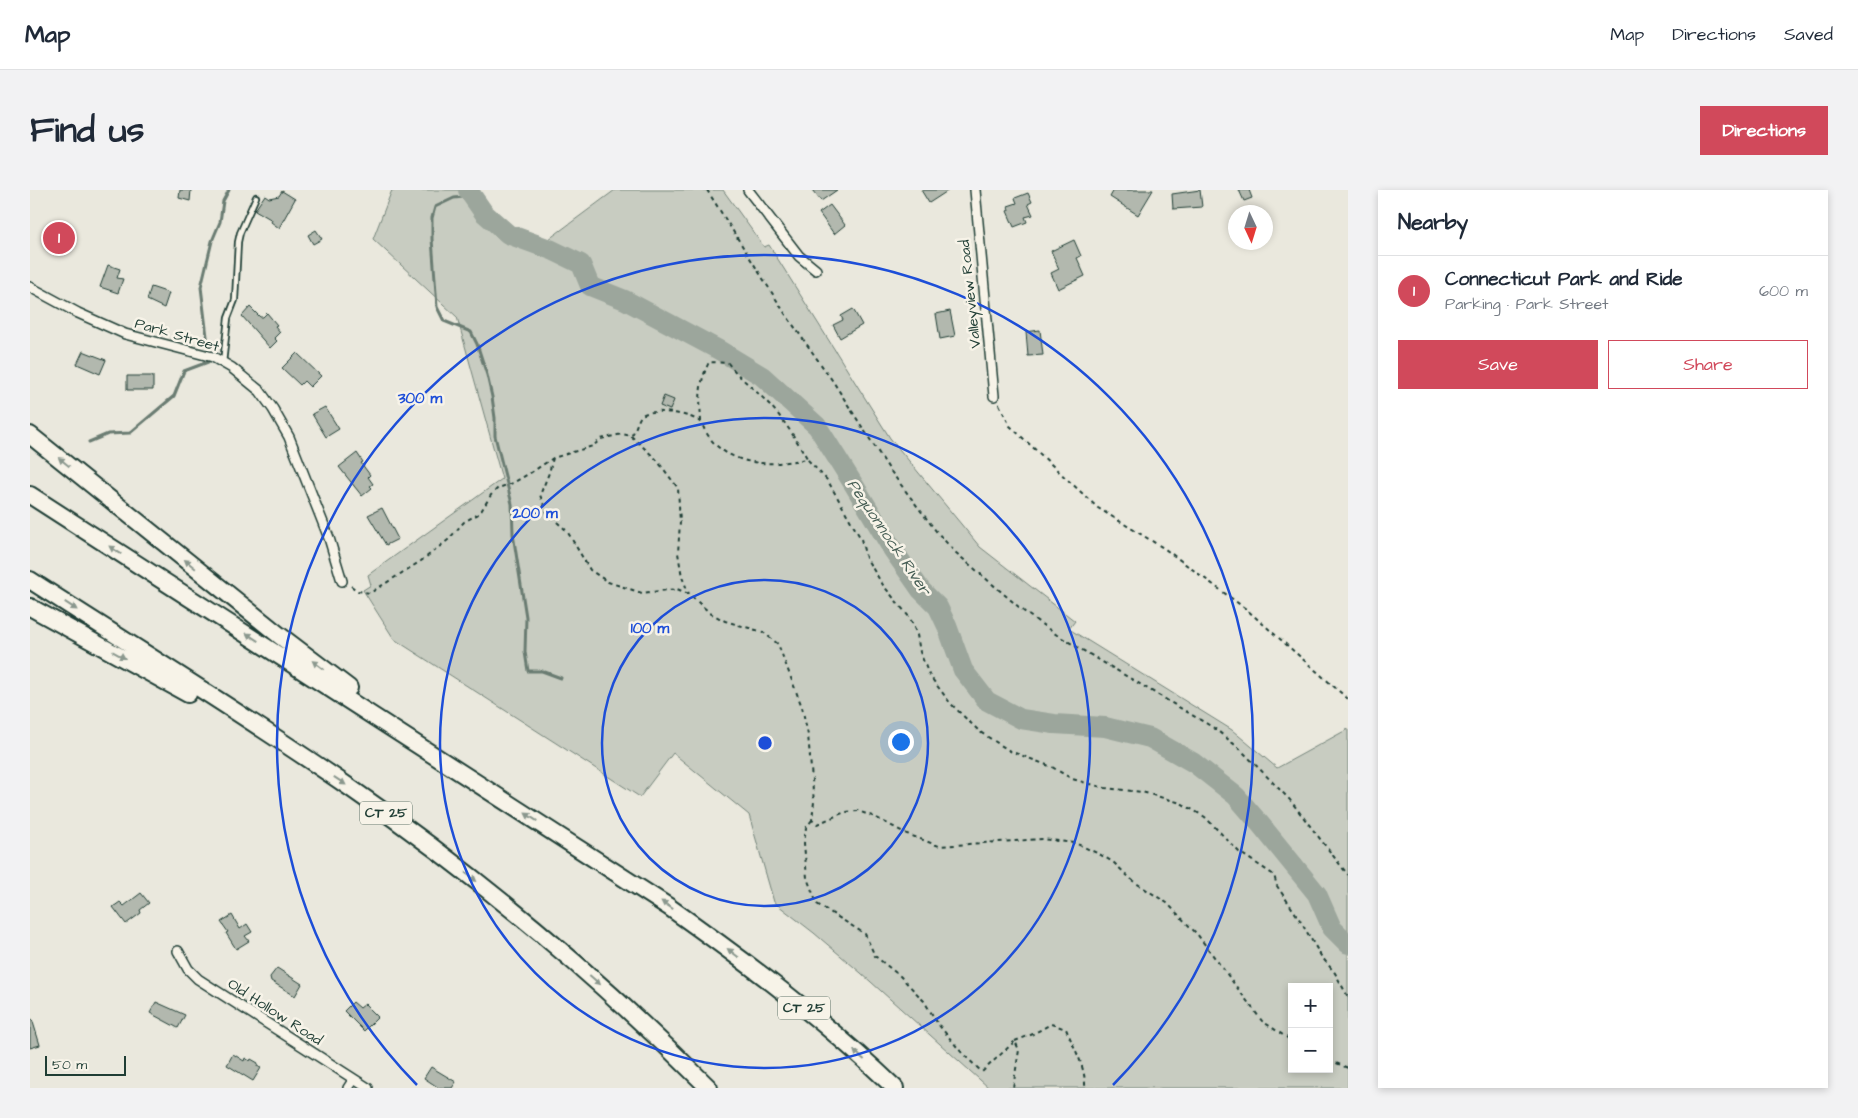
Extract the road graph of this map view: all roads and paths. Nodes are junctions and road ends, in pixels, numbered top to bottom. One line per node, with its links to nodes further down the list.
1 (707, 190): 23 (path)
2 (748, 190): 5 (street)
3 (975, 190): 8 (street, Valleyview Road)
4 (256, 197): 7 (lane)
5 (816, 270)
6 (30, 287): 7 (street, Park Street)
7 (223, 363): 16 (street, Park Street)
8 (994, 396): 19 (path)
9 (701, 422): 11 (path); 13 (path); 13 (path)
10 (30, 435): 21 (highway, one-way to 10)
11 (631, 436): 12 (path); 17 (path)
12 (553, 458): 16 (path); 17 (path)
13 (807, 459): 25 (path)
14 (30, 495): 21 (highway, CT 25, one-way to 14)
15 (30, 580): 20 (highway, CT 25, one-way to 20)
16 (342, 581)
17 (689, 594): 22 (path)
18 (30, 607): 20 (highway, one-way to 20)
19 (1348, 699)
20 (316, 765): 33 (highway, CT 25, one-way to 33)
21 (470, 777): 34 (highway, CT 25, one-way to 21)
22 (812, 820): 26 (path); 27 (path)
23 (1348, 875)
24 (178, 950): 30 (street, Old Hollow Road)
25 (1348, 997)
26 (1288, 1038)
27 (1015, 1041): 35 (path); 36 (path)
28 (1333, 1062): 29 (path)
29 (1348, 1068)
30 (354, 1079): 31 (street); 32 (street, Old Hollow Road)
31 (348, 1088)
32 (368, 1088)
33 (709, 1088)
34 (895, 1088)
35 (1013, 1088)
36 (1085, 1088)

